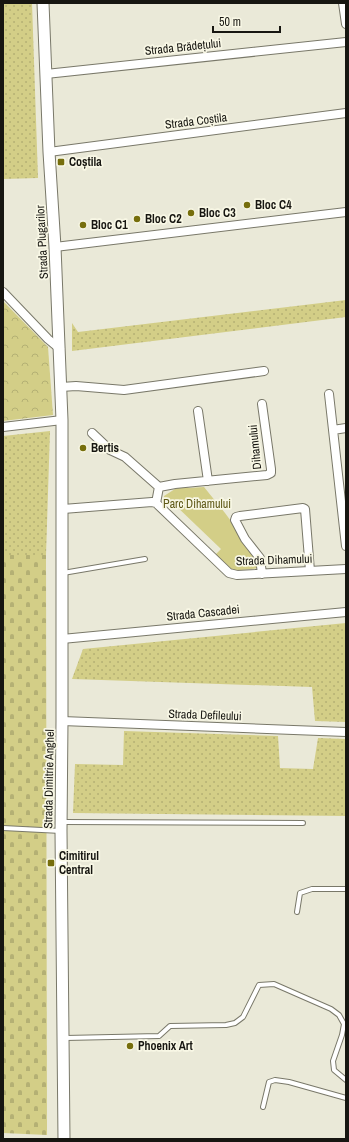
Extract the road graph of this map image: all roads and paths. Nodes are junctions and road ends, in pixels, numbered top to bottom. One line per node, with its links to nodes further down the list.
1 (43, 3): 5 (street, Strada Plugarilor)
2 (343, 3): 3 (street)
3 (346, 24)
4 (346, 42): 5 (street, Strada Brădețului)
5 (46, 74): 7 (street, Strada Plugarilor)
6 (346, 113): 7 (street, Strada Coștila)
7 (49, 152): 9 (street, Strada Plugarilor)
8 (346, 212): 9 (street)
9 (55, 247): 11 (street, Strada Plugarilor)
10 (3, 292): 11 (street)
11 (60, 350): 13 (street, Strada Plugarilor)
12 (264, 372): 13 (street)
13 (61, 387): 17 (street, Strada Plugarilor)
14 (328, 394): 20 (street)
15 (262, 404): 22 (street, Dihamului)
16 (198, 411): 22 (street)
17 (62, 420): 18 (street); 25 (street, Strada Dimitrie Anghel)
18 (3, 427)
19 (346, 428): 20 (street)
20 (333, 430): 26 (street)
21 (92, 433): 23 (street)
22 (208, 481): 23 (street, Dihamului)
23 (159, 487): 24 (street)
24 (156, 503): 25 (street); 31 (street, Strada Dihamului)
25 (63, 509): 30 (street, Strada Dimitrie Anghel)
26 (346, 546)
27 (145, 559): 30 (lane)
28 (346, 569): 29 (street, Strada Dihamului)
29 (310, 571): 31 (street, Strada Dihamului); 31 (street)
30 (62, 574): 33 (street, Strada Dimitrie Anghel)
31 (262, 574)
32 (346, 612): 33 (street, Strada Cascadei)
33 (62, 639): 34 (street, Strada Dimitrie Anghel)
34 (62, 722): 35 (street, Strada Defileului); 37 (street, Strada Dimitrie Anghel)
35 (346, 732)
36 (302, 823): 37 (lane)
37 (61, 826): 38 (lane); 41 (street, Strada Dimitrie Anghel)
38 (3, 828)
39 (346, 889): 40 (lane)
40 (297, 912)
41 (64, 1038): 42 (lane); 45 (street, Strada Dimitrie Anghel)
42 (346, 1080)
43 (346, 1098): 44 (lane)
44 (263, 1107)
45 (64, 1139)

